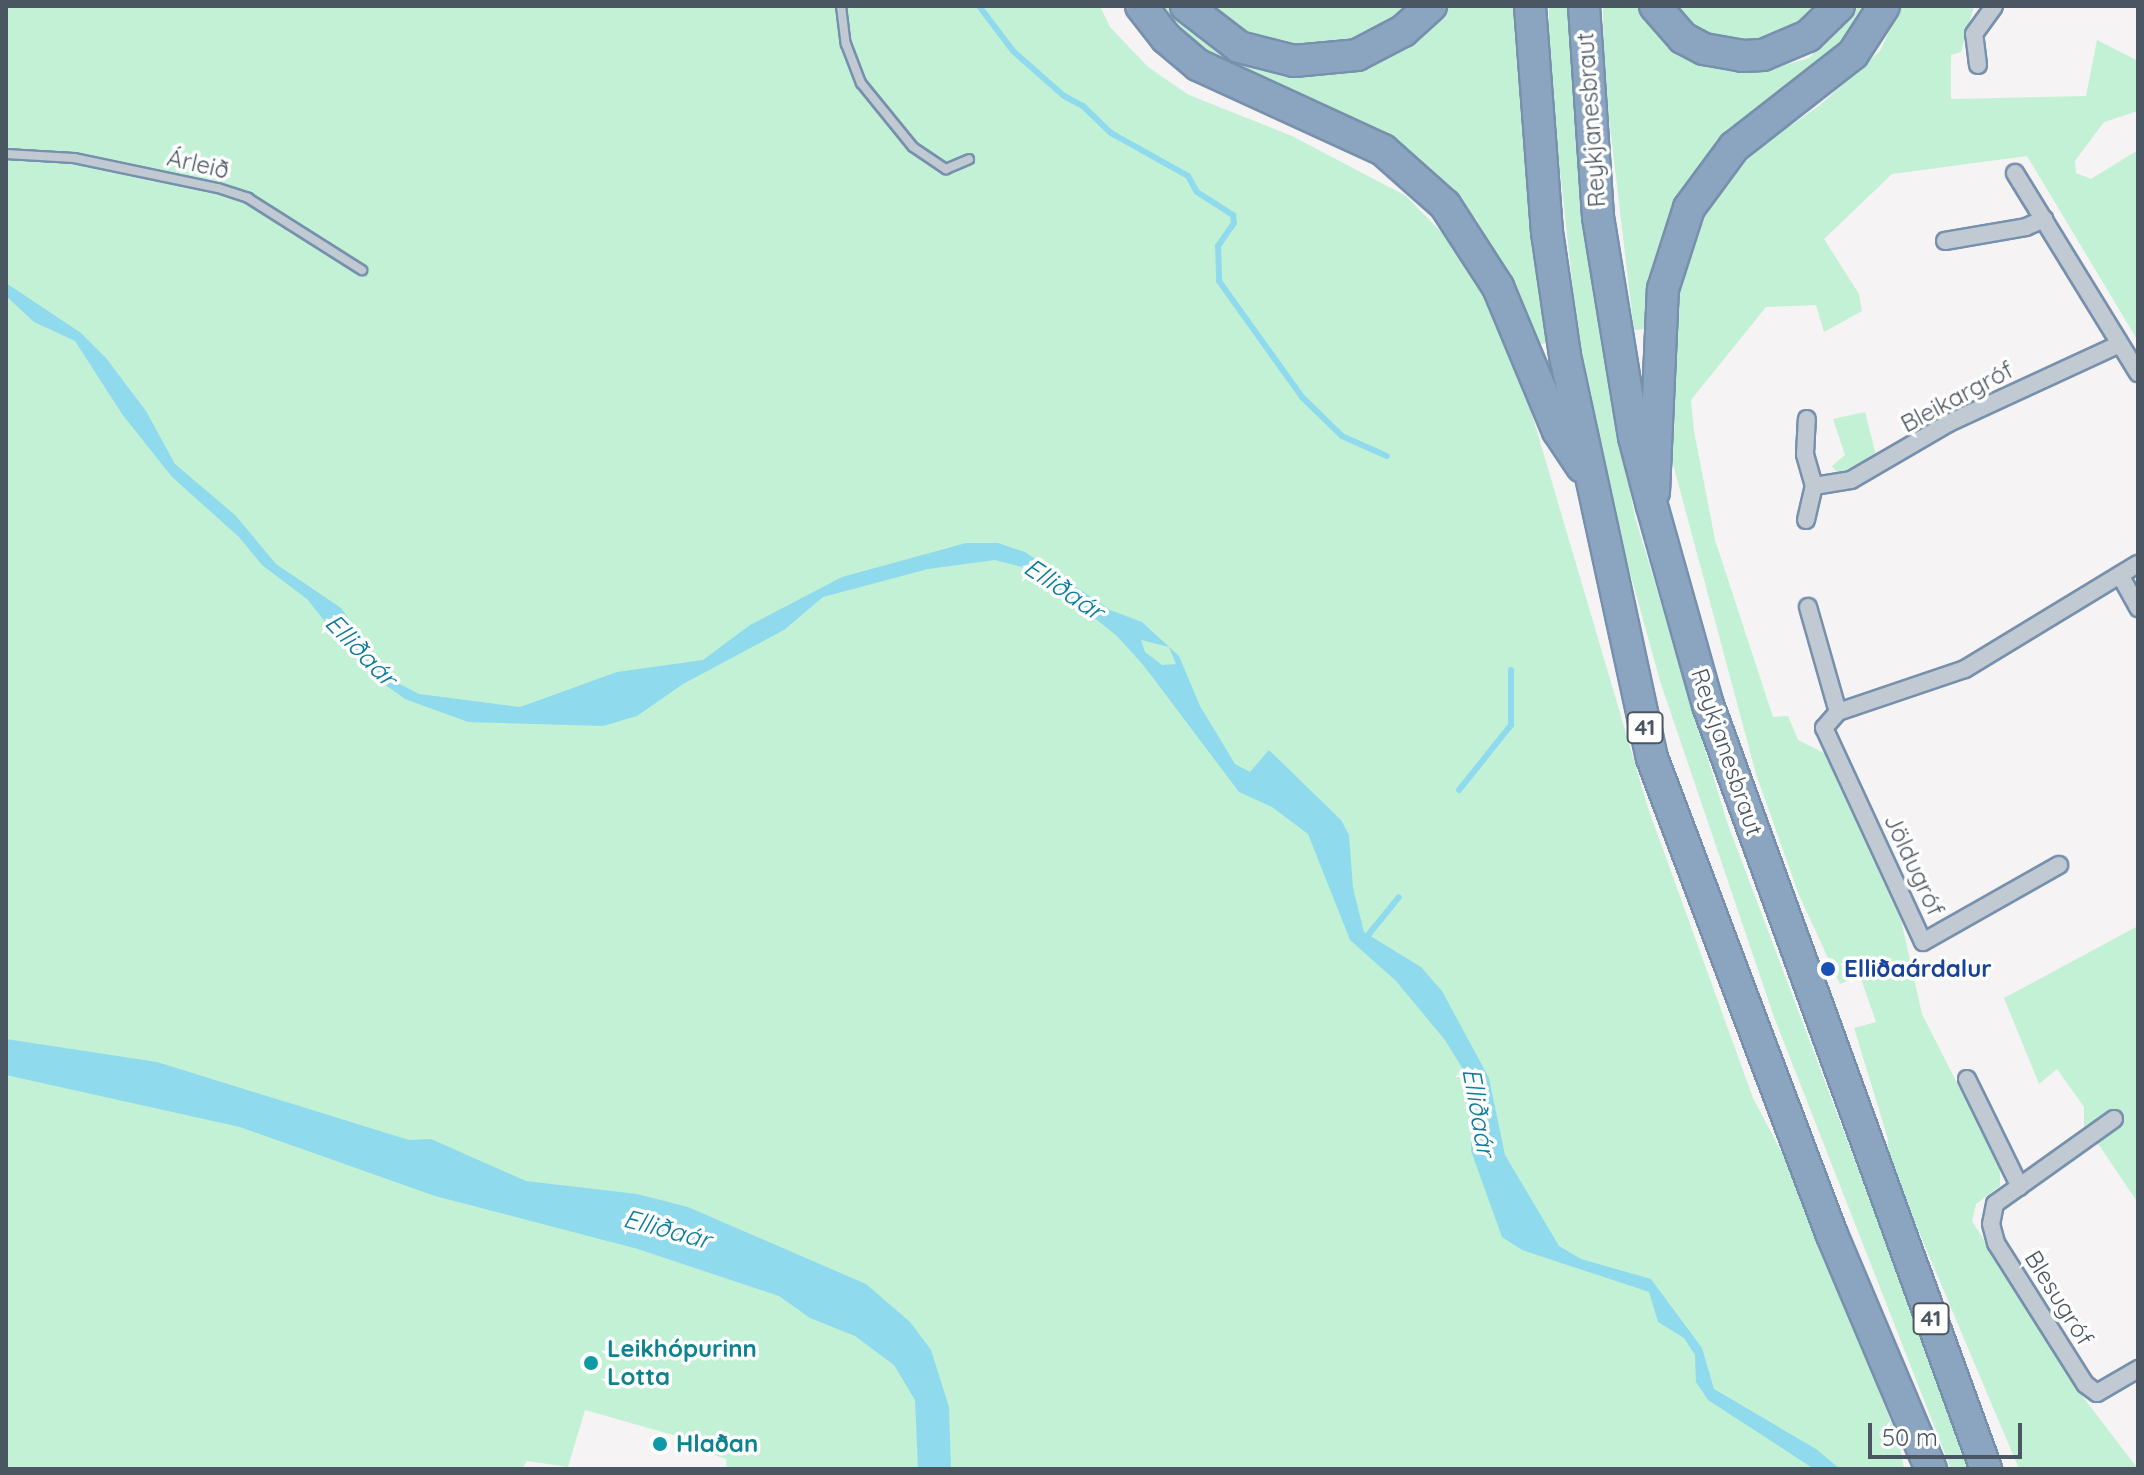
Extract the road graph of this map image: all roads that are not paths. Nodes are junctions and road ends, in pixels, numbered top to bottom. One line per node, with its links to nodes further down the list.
1 (841, 6): 13 (lane)
2 (1141, 6): 21 (highway)
3 (1186, 6): 4 (highway)
4 (1431, 6)
5 (1530, 6): 21 (highway, 41)
6 (1584, 6): 23 (highway, Reykjanesbraut / 41)
7 (1655, 6): 8 (highway)
8 (1839, 6)
9 (1884, 6): 23 (highway)
10 (1994, 6): 11 (street)
11 (1978, 65)
12 (6, 154): 17 (lane, Árleið)
13 (969, 159)
14 (2015, 173): 15 (street)
15 (2044, 219): 16 (street); 18 (street)
16 (1945, 241)
17 (362, 270)
18 (2120, 344): 19 (street); 22 (street, Bleikargróf)
19 (2138, 373)
20 (1807, 419): 22 (street)
21 (1588, 476): 35 (highway, 41)
22 (1814, 486): 24 (street)
23 (1652, 506): 38 (highway, Reykjanesbraut / 41)
24 (1806, 520)
25 (2138, 564): 26 (street)
26 (2120, 575): 28 (street); 29 (street)
27 (1808, 607): 29 (street, Jöldugróf)
28 (2138, 608)
29 (1838, 712): 30 (street, Jöldugróf)
30 (2059, 865)
31 (1967, 1079): 33 (street)
32 (2114, 1119): 33 (street, Blesugróf)
33 (2020, 1187): 34 (street, Blesugróf)
34 (2138, 1369)
35 (1907, 1411): 36 (lane); 37 (highway, 41)
36 (1916, 1469)
37 (1931, 1469)
38 (1986, 1469)

